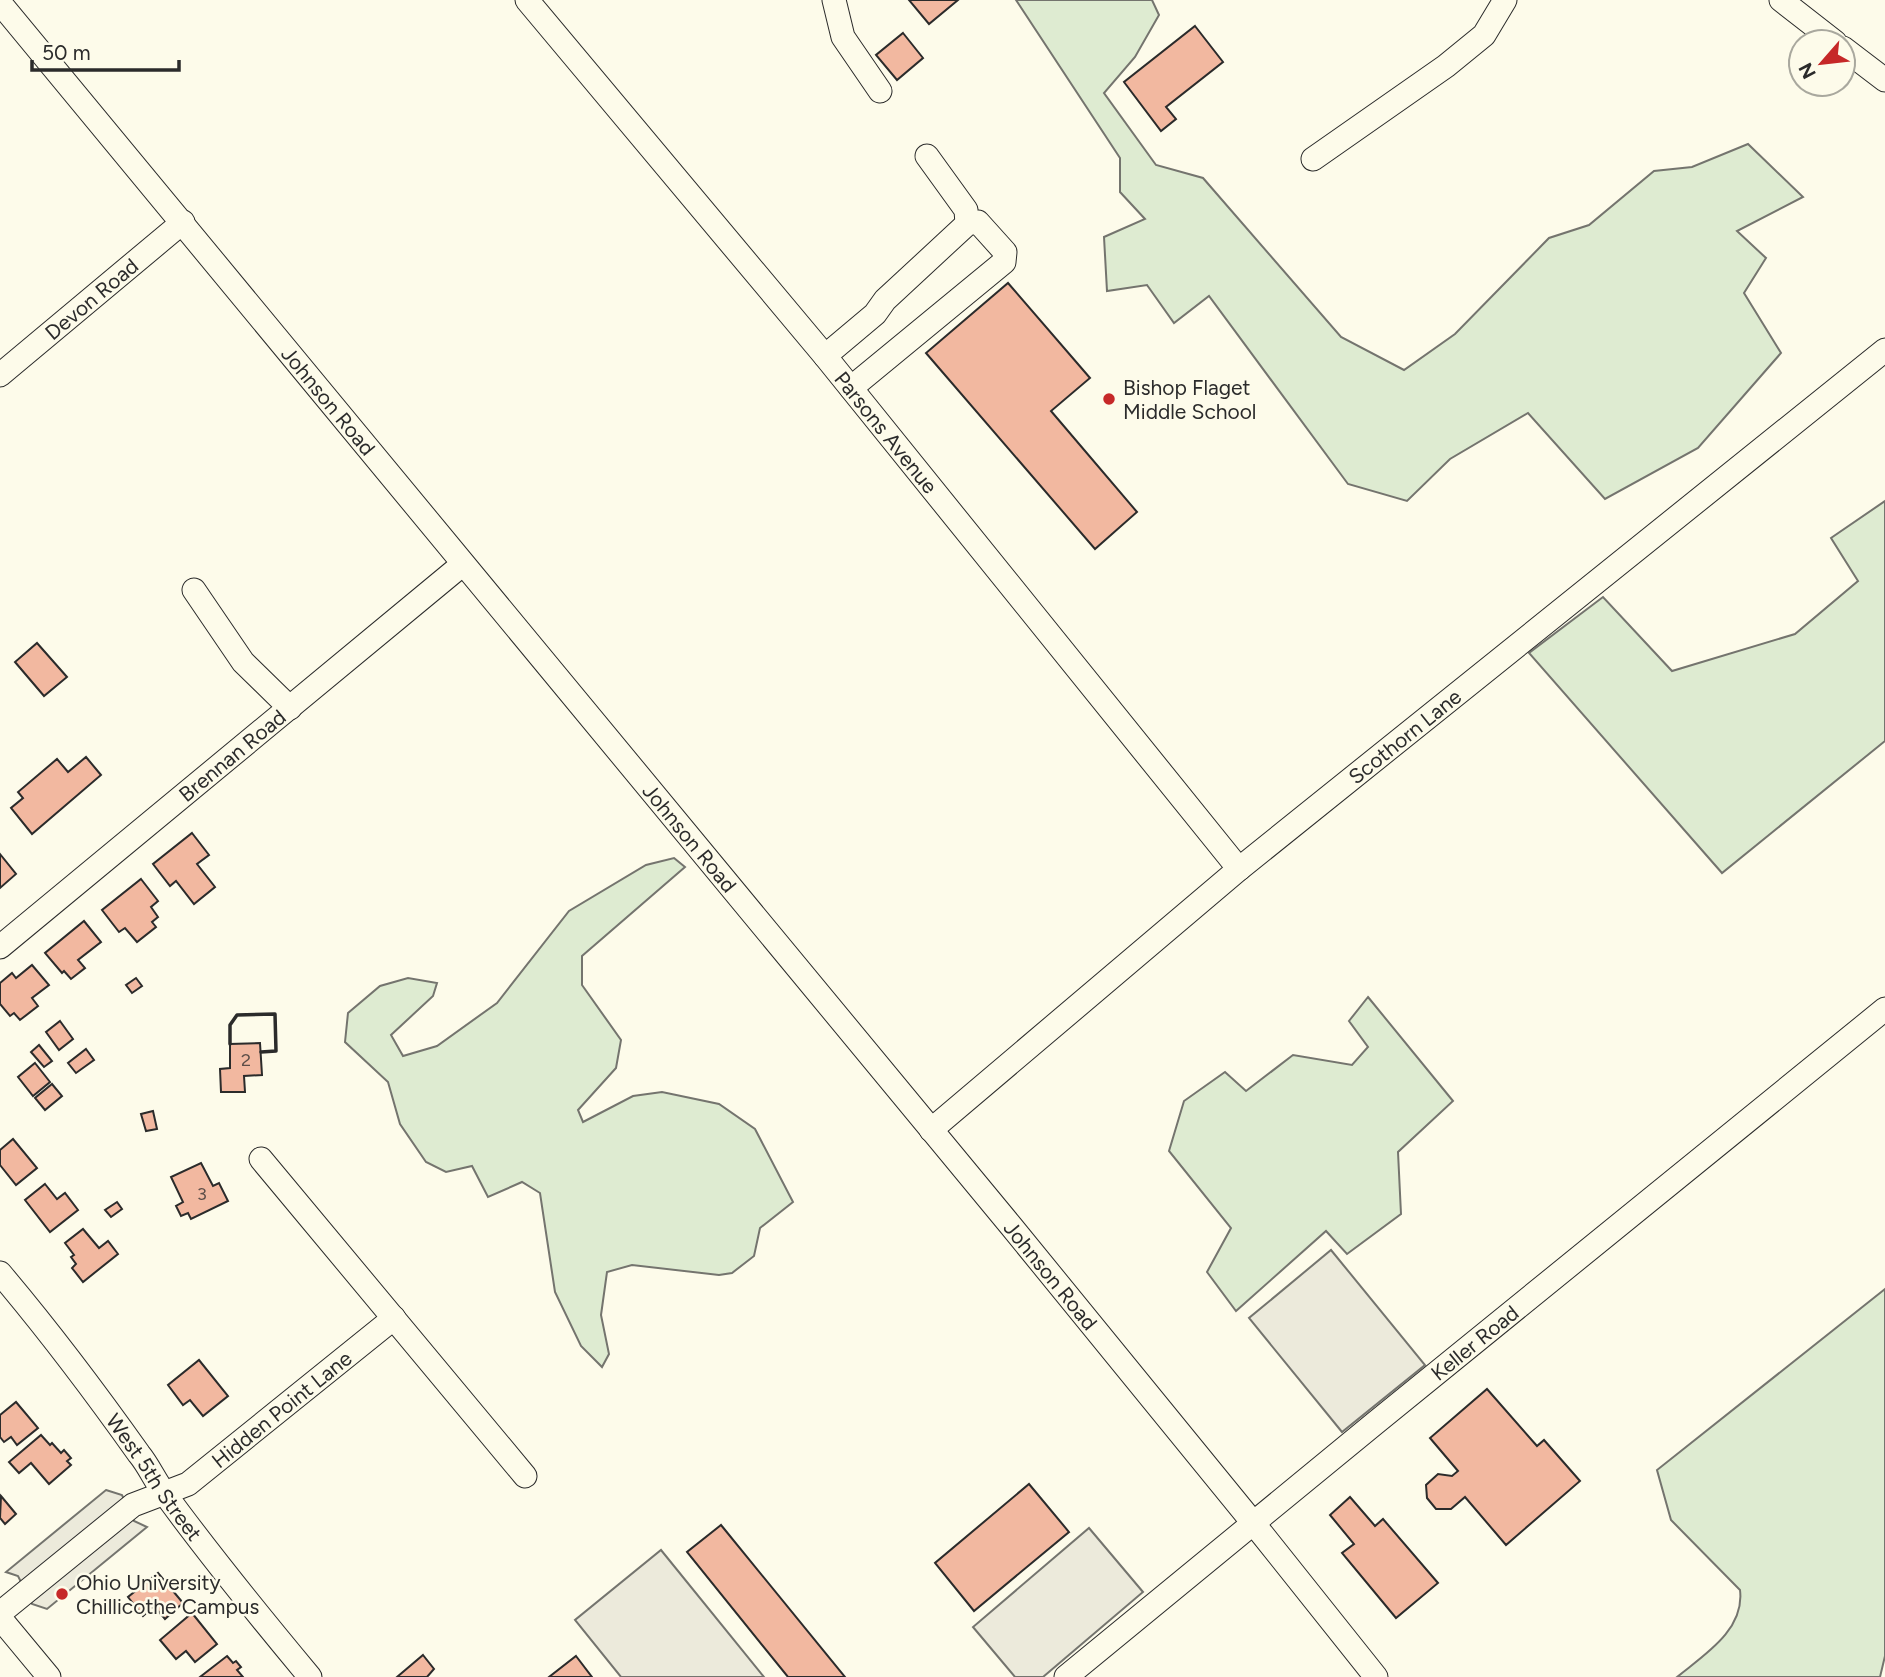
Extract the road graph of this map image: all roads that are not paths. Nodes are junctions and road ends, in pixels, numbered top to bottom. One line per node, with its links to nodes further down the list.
1 (527, 0): 15 (street, Parsons Avenue)
2 (834, 0): 9 (street)
3 (1505, 0): 11 (street)
4 (1781, 0): 6 (street)
5 (0, 3): 12 (street, Johnson Road)
6 (1817, 28)
7 (1857, 59): 8 (street)
8 (1885, 80)
9 (880, 90)
10 (927, 156): 13 (street)
11 (1313, 159)
12 (183, 222): 16 (street, Devon Road); 18 (street, Johnson Road)
13 (967, 224): 15 (street); 17 (street)
14 (1885, 350): 21 (street, Scothorn Lane)
15 (825, 356): 17 (street, Parsons Avenue)
16 (0, 374)
17 (851, 388): 21 (street, Parsons Avenue)
18 (463, 564): 20 (street, Brennan Road); 24 (street, Johnson Road)
19 (194, 590): 20 (street)
20 (290, 708): 22 (street, Brennan Road)
21 (1239, 869): 24 (street, Scothorn Lane)
22 (0, 947)
23 (1885, 1009): 30 (street, Keller Road)
24 (931, 1130): 30 (street, Johnson Road)
25 (261, 1159): 27 (street)
26 (0, 1273): 29 (street, West 5th Street)
27 (394, 1318): 28 (street); 29 (street, Hidden Point Lane)
28 (526, 1476)
29 (164, 1494): 31 (street, Hidden Point Lane); 33 (street, West 5th Street)
30 (1254, 1524): 34 (street, Keller Road); 35 (street, Johnson Road)
31 (0, 1615): 32 (street)
32 (49, 1677)
33 (310, 1677)
34 (1066, 1677)
35 (1376, 1677)

